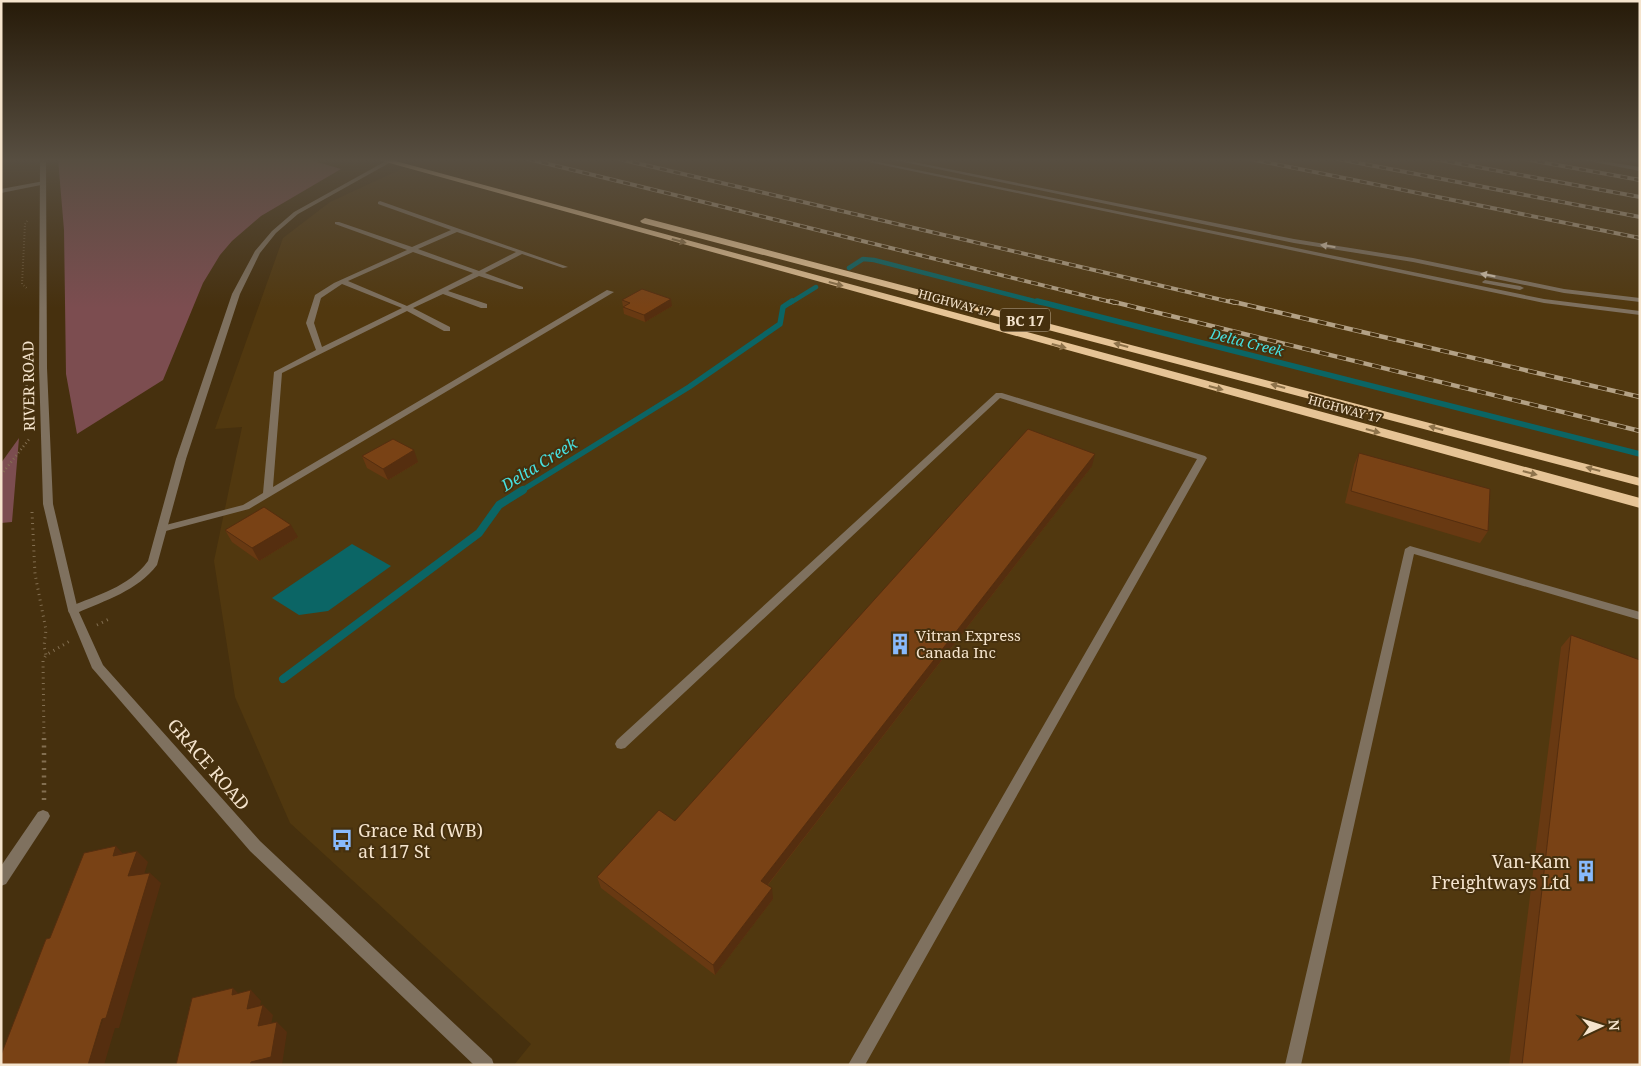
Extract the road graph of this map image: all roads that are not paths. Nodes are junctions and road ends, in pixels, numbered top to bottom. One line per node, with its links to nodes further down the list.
1 (44, 209): 30 (street, RIVER ROAD)
2 (303, 209): 29 (street)
3 (396, 209): 9 (street)
4 (563, 209): 28 (highway, HIGHWAY 17 / BC 17, one-way to 28)
5 (599, 209): 26 (highway, HIGHWAY 17 / BC 17, one-way to 5)
6 (1099, 209): 12 (street)
7 (1136, 209): 19 (street, one-way to 7)
8 (337, 223): 10 (street)
9 (456, 230): 10 (street); 11 (street)
10 (412, 250): 14 (street); 15 (street)
11 (522, 252): 13 (street); 14 (street)
12 (1349, 260): 20 (street); 23 (street)
13 (565, 267)
14 (479, 273): 16 (street); 17 (street)
15 (342, 281): 22 (street); 25 (street)
16 (521, 288)
17 (442, 291): 21 (street); 22 (street)
18 (610, 292): 27 (street)
19 (1640, 300)
20 (1640, 305)
21 (484, 306)
22 (408, 308): 24 (street); 25 (street)
23 (1640, 313)
24 (447, 329)
25 (320, 351): 27 (street)
26 (1640, 482)
27 (268, 494): 29 (street)
28 (1640, 502)
29 (162, 528): 30 (street)
30 (73, 610): 35 (street, GRACE ROAD)
31 (1640, 616): 37 (street)
32 (621, 744): 36 (street)
33 (43, 816): 34 (street)
34 (1, 879)
35 (479, 1063)
36 (856, 1065)
37 (1293, 1065)

